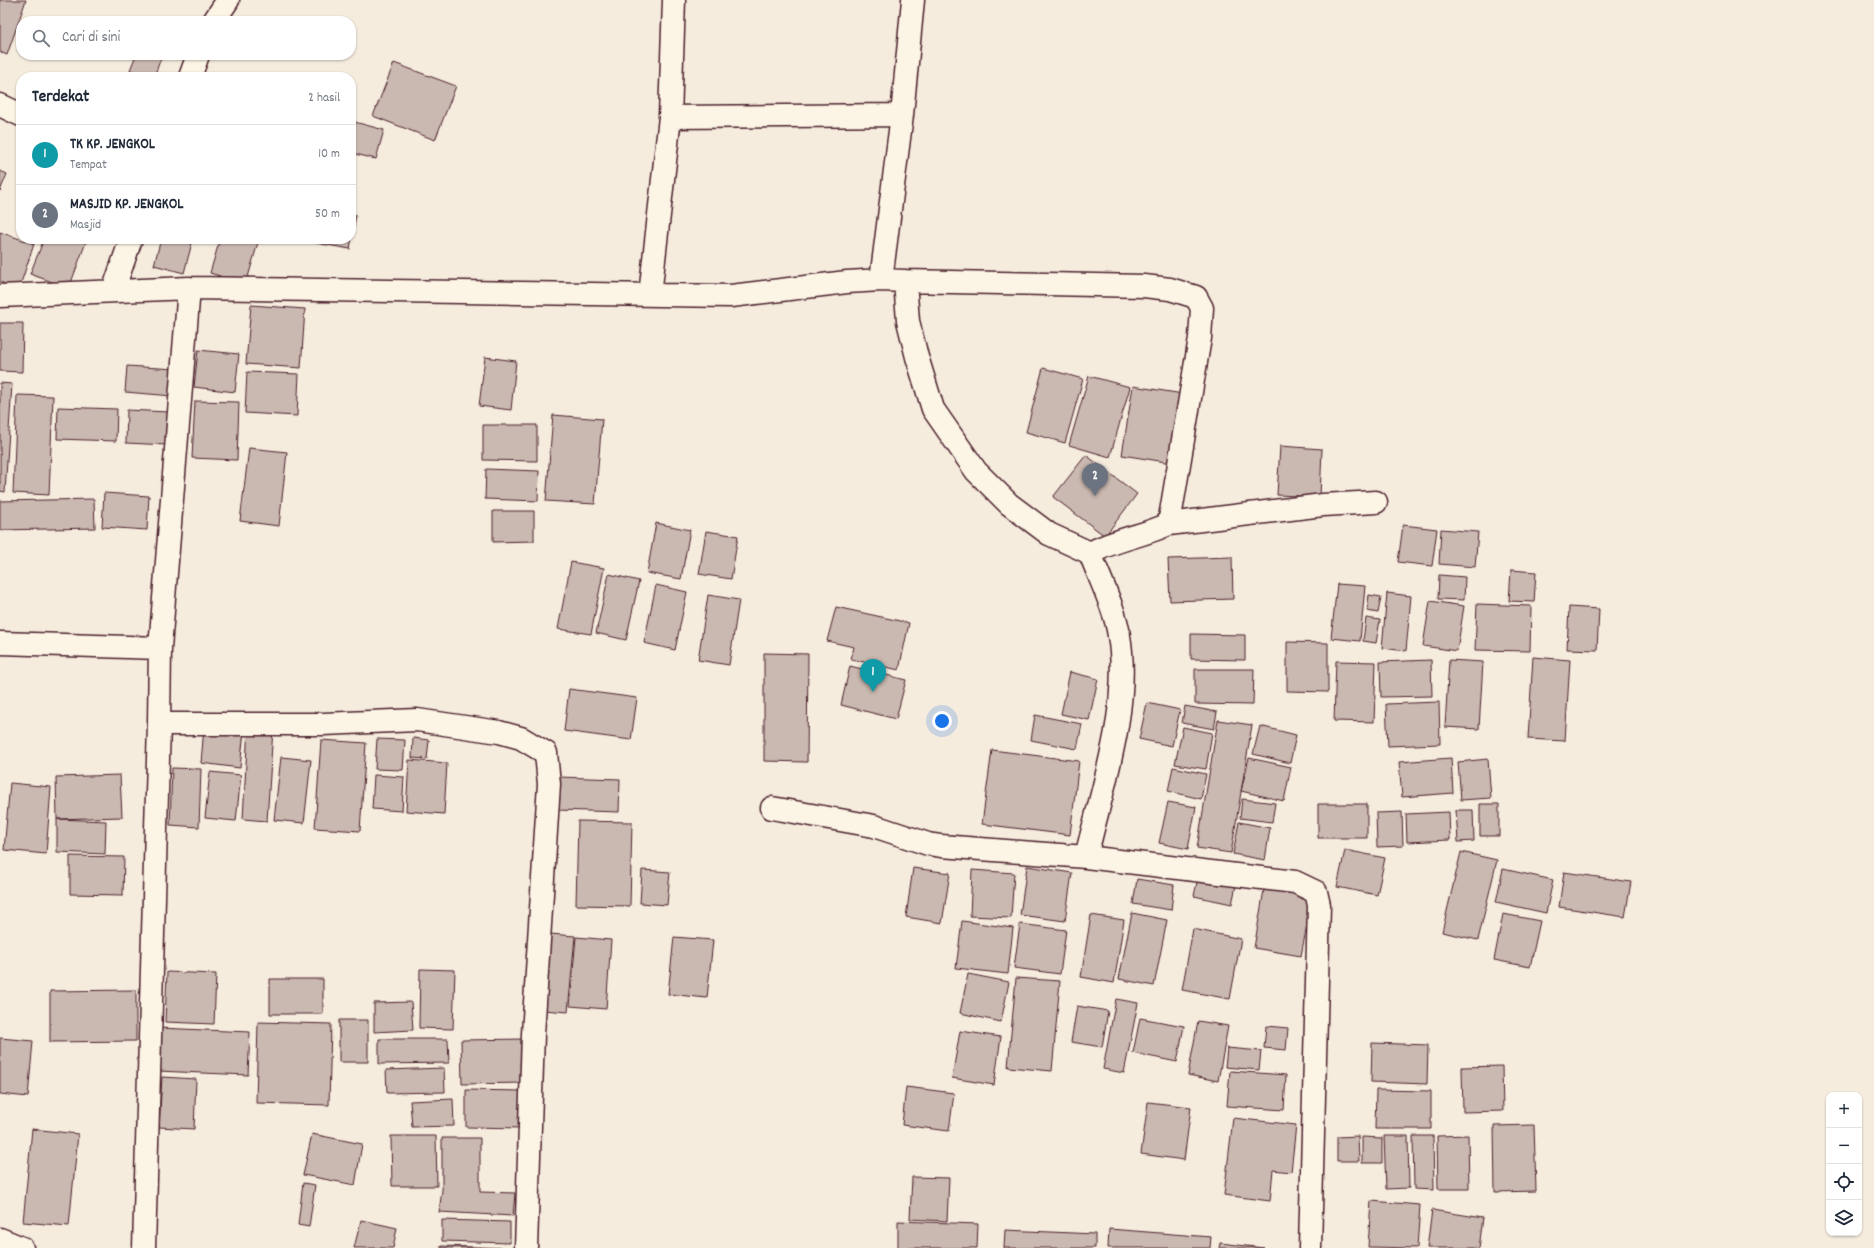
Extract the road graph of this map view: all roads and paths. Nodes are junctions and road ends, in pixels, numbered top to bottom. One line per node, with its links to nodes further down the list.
1 (228, 0): 4 (street)
2 (674, 0): 10 (street)
3 (913, 0): 9 (street)
4 (217, 16)
5 (196, 60): 6 (street)
6 (192, 72)
7 (0, 105): 8 (street)
8 (16, 113)
9 (902, 115): 10 (street); 12 (street)
10 (670, 117): 16 (street)
11 (129, 244): 15 (street)
12 (881, 280): 13 (street); 16 (street)
13 (905, 281): 19 (street); 20 (street)
14 (189, 288): 15 (street); 16 (street); 22 (street)
15 (113, 291): 17 (street)
16 (650, 295)
17 (0, 296)
18 (1376, 502): 19 (street)
19 (1169, 524): 20 (street)
20 (1090, 553): 25 (street)
21 (0, 643): 22 (street)
22 (160, 648): 23 (street)
23 (159, 724): 28 (street); 29 (street)
24 (772, 808): 25 (street)
25 (1086, 857): 30 (street)
26 (0, 1239): 27 (street)
27 (22, 1248)
28 (144, 1248)
29 (526, 1248)
30 (1310, 1248)

